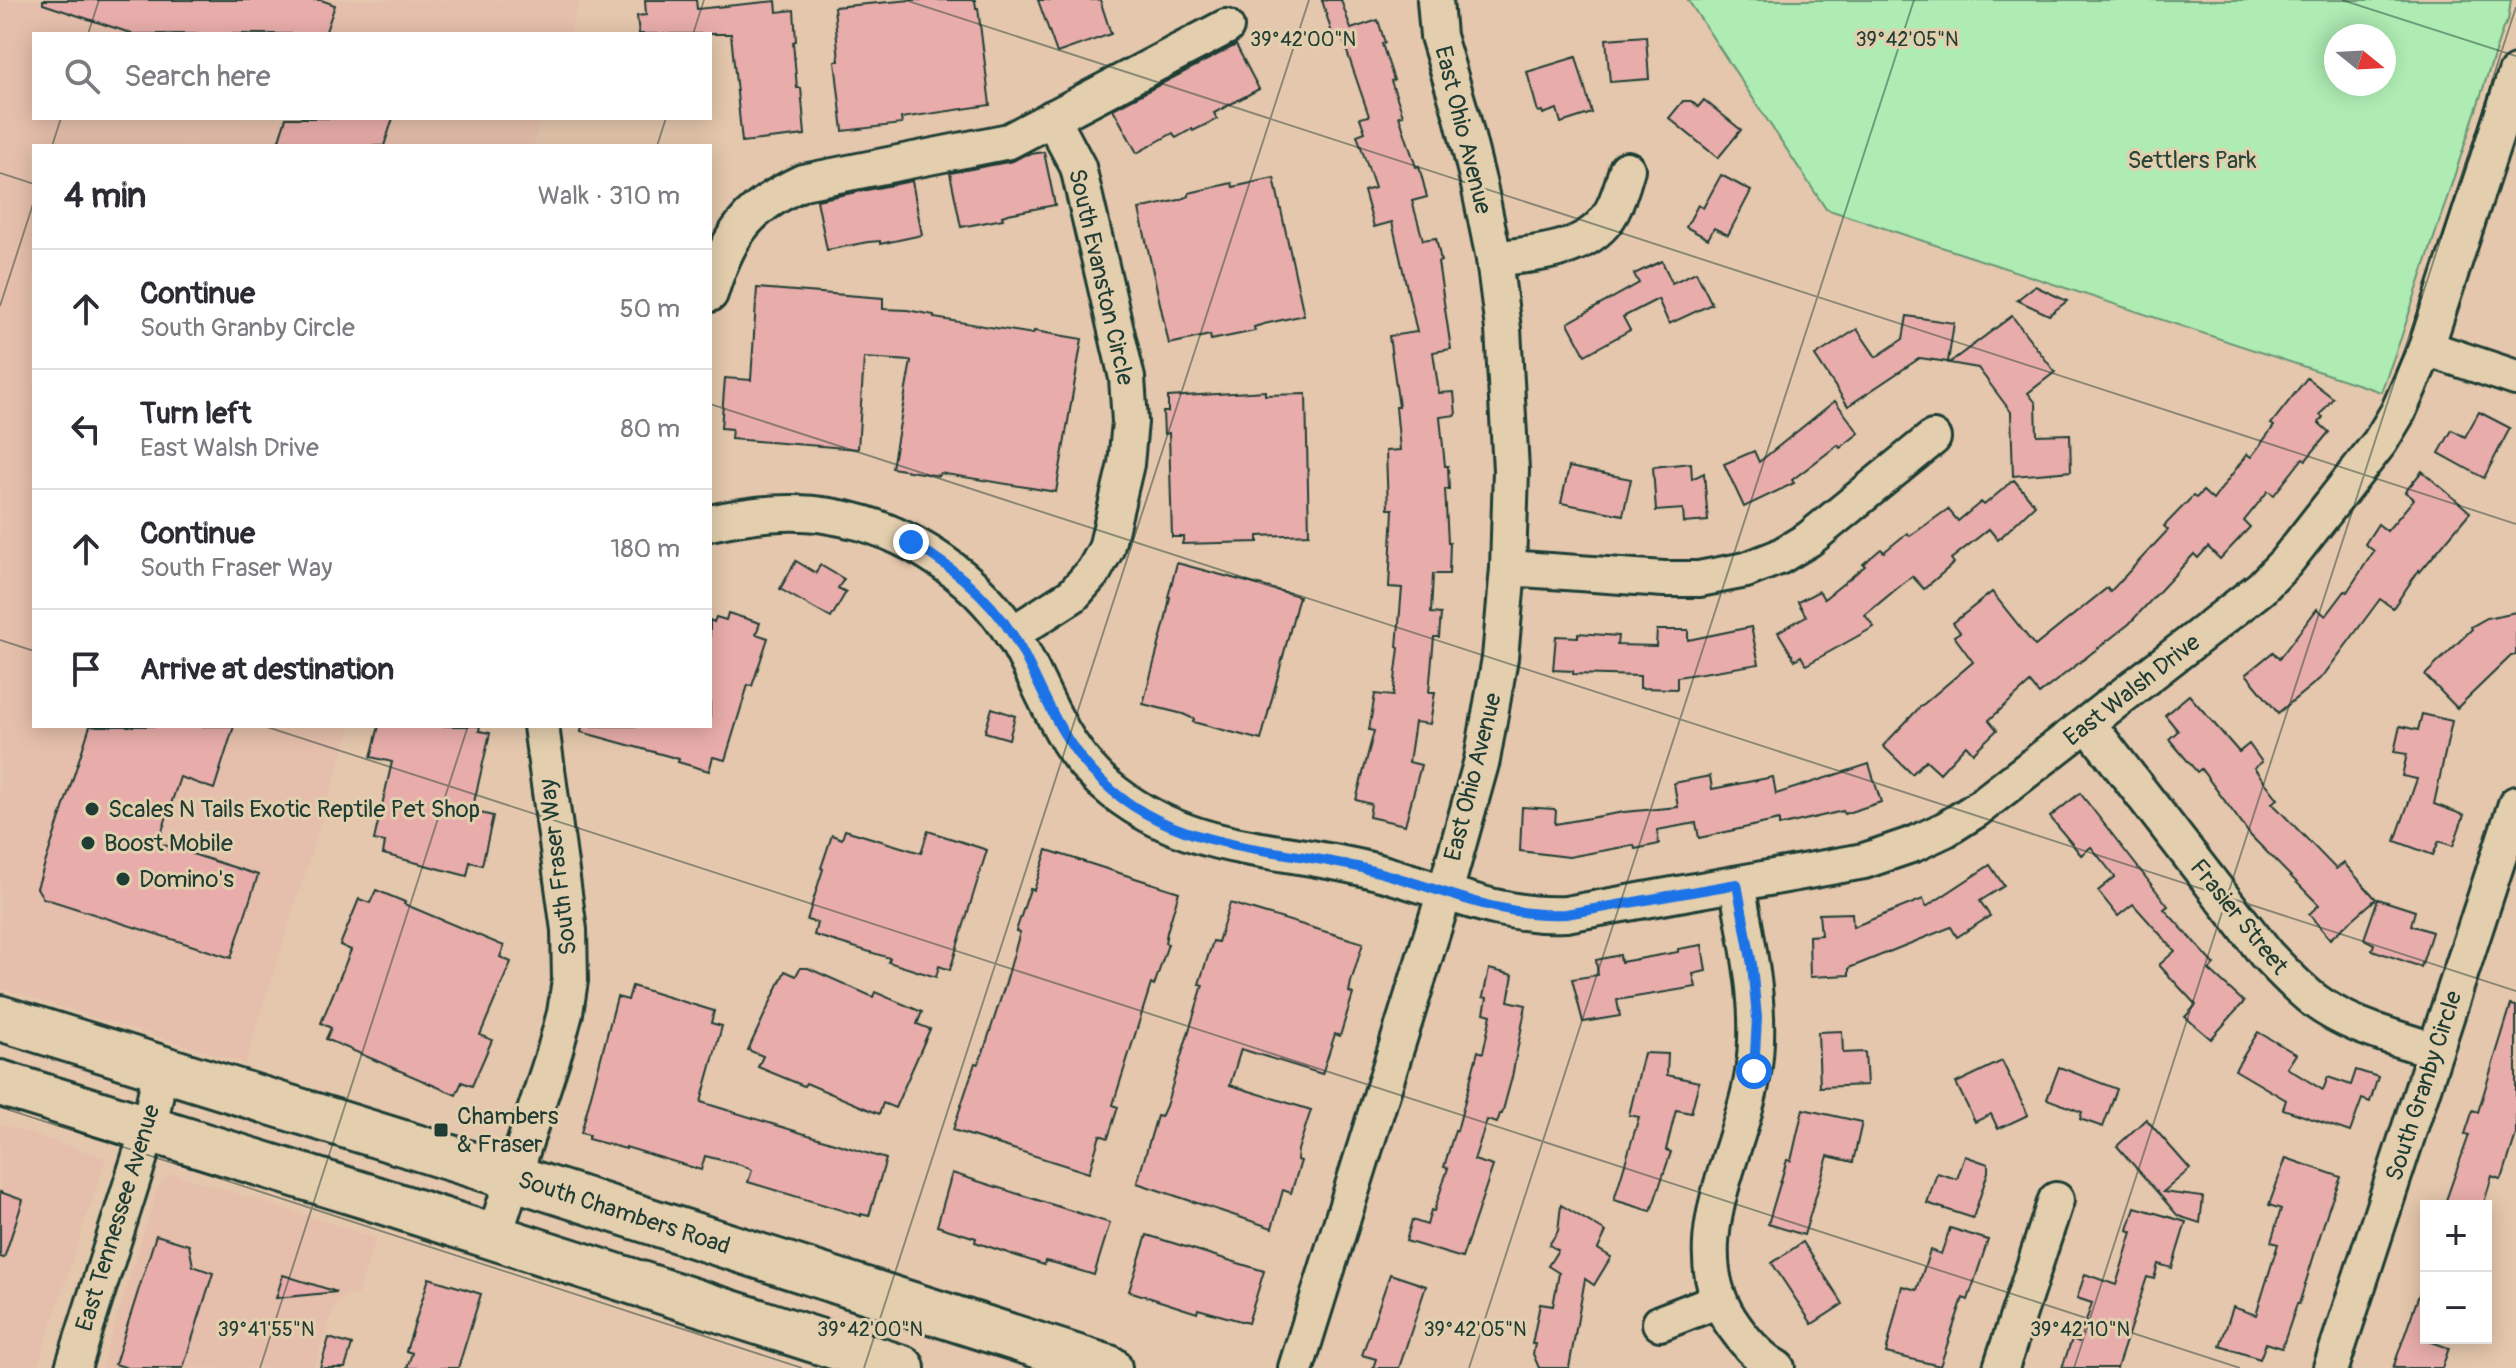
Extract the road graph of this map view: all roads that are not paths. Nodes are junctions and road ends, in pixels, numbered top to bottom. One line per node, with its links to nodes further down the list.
1 (1435, 0): 6 (street, East Ohio Avenue)
2 (1226, 27): 4 (street)
3 (2516, 73): 8 (street, East Walsh Drive)
4 (1052, 118): 7 (street); 13 (street, South Evanston Circle)
5 (1627, 169): 6 (street)
6 (1494, 259): 12 (street, East Ohio Avenue)
7 (712, 287)
8 (2426, 348): 9 (street); 14 (street, East Walsh Drive)
9 (2516, 378)
10 (1933, 438): 12 (street)
11 (712, 523): 13 (street)
12 (1508, 568): 18 (street, East Ohio Avenue)
13 (1012, 634): 18 (street)
14 (2088, 724): 17 (street, East Walsh Drive); 20 (street, Frasier Street)
15 (541, 728): 24 (street, South Fraser Way)
16 (2516, 804): 20 (street, South Granby Circle)
17 (1737, 884): 18 (street, East Walsh Drive); 27 (street)
18 (1445, 892): 32 (street, East Ohio Avenue)
19 (0, 1018): 21 (main road, South Chambers Road)
20 (2435, 1051): 35 (street, South Granby Circle)
21 (161, 1067): 23 (street, East Tennessee Avenue); 24 (main road, South Chambers Road)
22 (0, 1083): 23 (main road)
23 (149, 1128): 26 (main road); 29 (street, East Tennessee Avenue)
24 (515, 1178): 26 (street, South Fraser Way); 31 (main road, South Chambers Road)
25 (2056, 1200): 34 (street)
26 (494, 1237): 30 (main road)
27 (1719, 1300): 28 (street); 33 (street)
28 (1660, 1323)
29 (73, 1368)
30 (902, 1368)
31 (1109, 1368)
32 (1296, 1368)
33 (1777, 1368)
34 (2001, 1368)
35 (2331, 1368)

